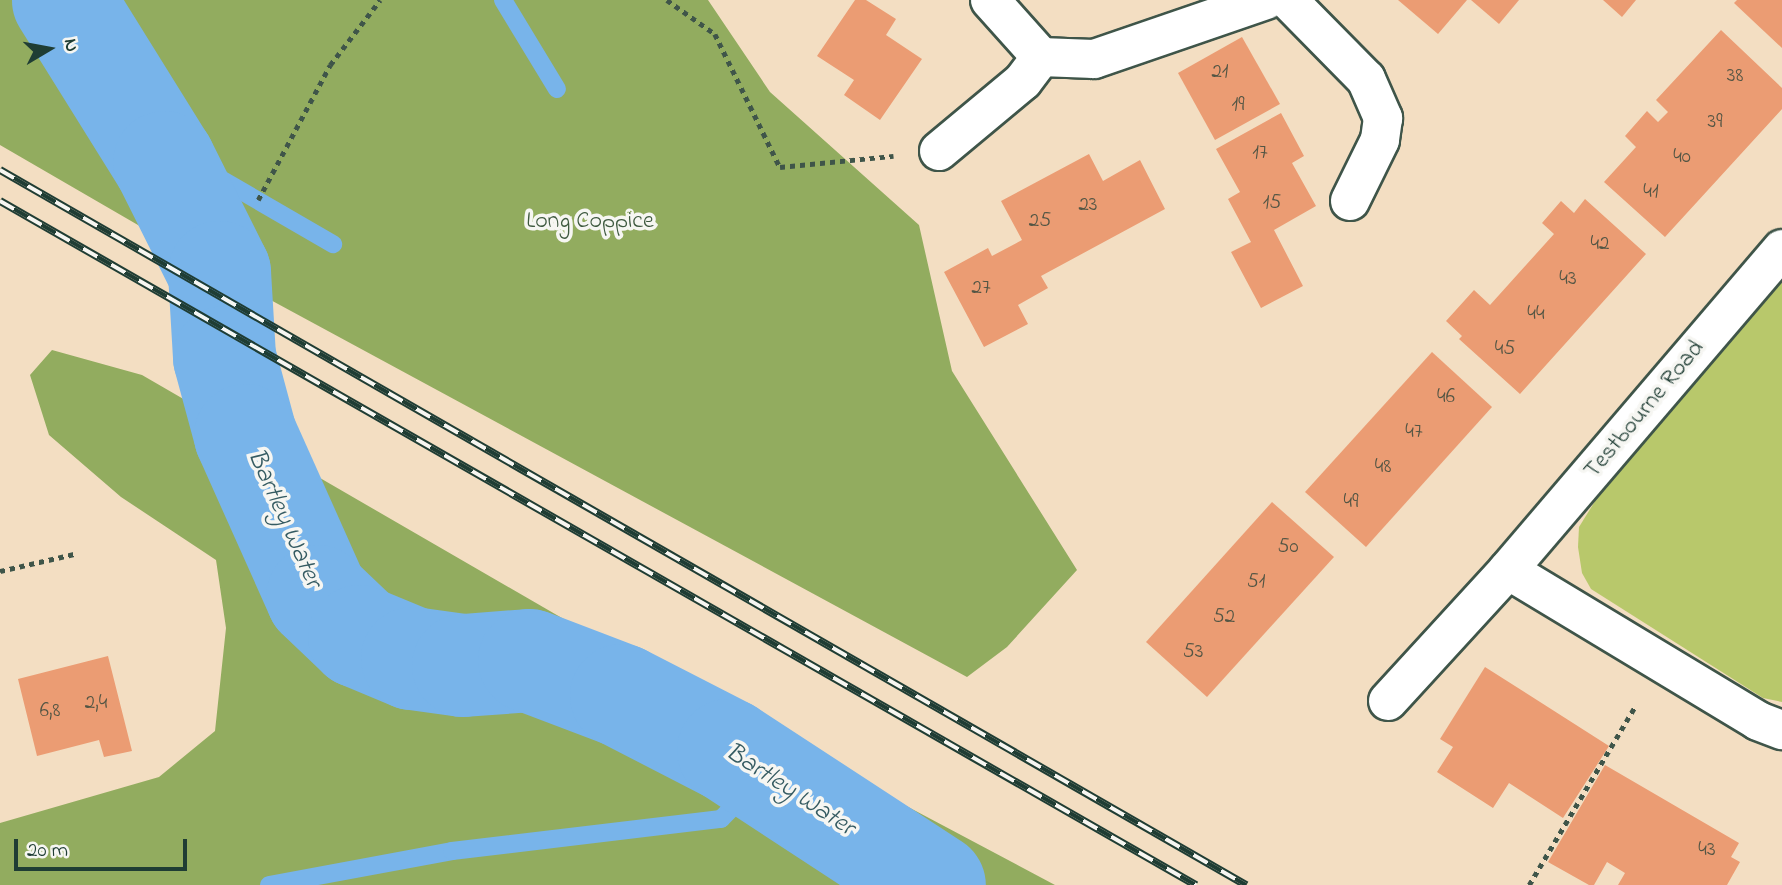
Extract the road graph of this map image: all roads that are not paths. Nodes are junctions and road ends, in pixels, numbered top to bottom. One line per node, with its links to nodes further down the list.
1 (990, 0): 4 (street)
2 (1266, 0): 4 (street)
3 (1288, 0): 6 (street)
4 (1041, 57): 5 (street)
5 (939, 151)
6 (1350, 201)
7 (1782, 249): 8 (street, Testbourne Road)
8 (1508, 570): 9 (street, Testbourne Road); 10 (street)
9 (1388, 701)
10 (1782, 730)

